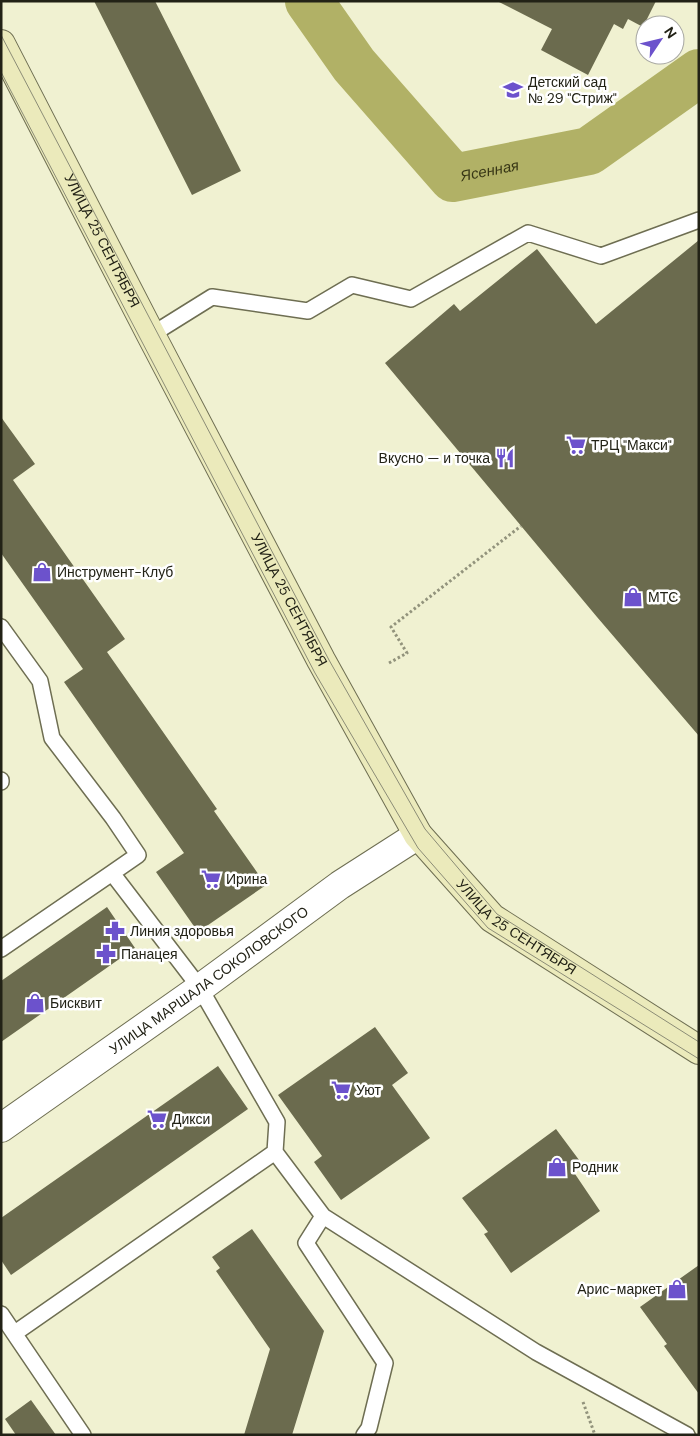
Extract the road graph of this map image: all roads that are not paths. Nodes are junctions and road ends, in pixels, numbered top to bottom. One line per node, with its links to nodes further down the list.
1 (3, 50): 3 (main road, УЛИЦА 25 СЕНТЯБРЯ)
2 (699, 220): 3 (lane)
3 (151, 335): 5 (main road, УЛИЦА 25 СЕНТЯБРЯ)
4 (3, 632): 6 (lane)
5 (418, 835): 8 (street, УЛИЦА МАРШАЛА СОКОЛОВСКОГО); 9 (main road, УЛИЦА 25 СЕНТЯБРЯ)
6 (112, 873): 7 (lane); 8 (lane)
7 (1, 949)
8 (200, 988): 10 (street, УЛИЦА МАРШАЛА СОКОЛОВСКОГО); 11 (lane)
9 (699, 1050)
10 (1, 1128)
11 (275, 1152): 12 (lane); 14 (lane)
12 (323, 1216): 16 (lane); 17 (lane)
13 (1, 1314): 14 (lane)
14 (15, 1333): 15 (lane)
15 (83, 1435)
16 (364, 1435)
17 (687, 1435)

